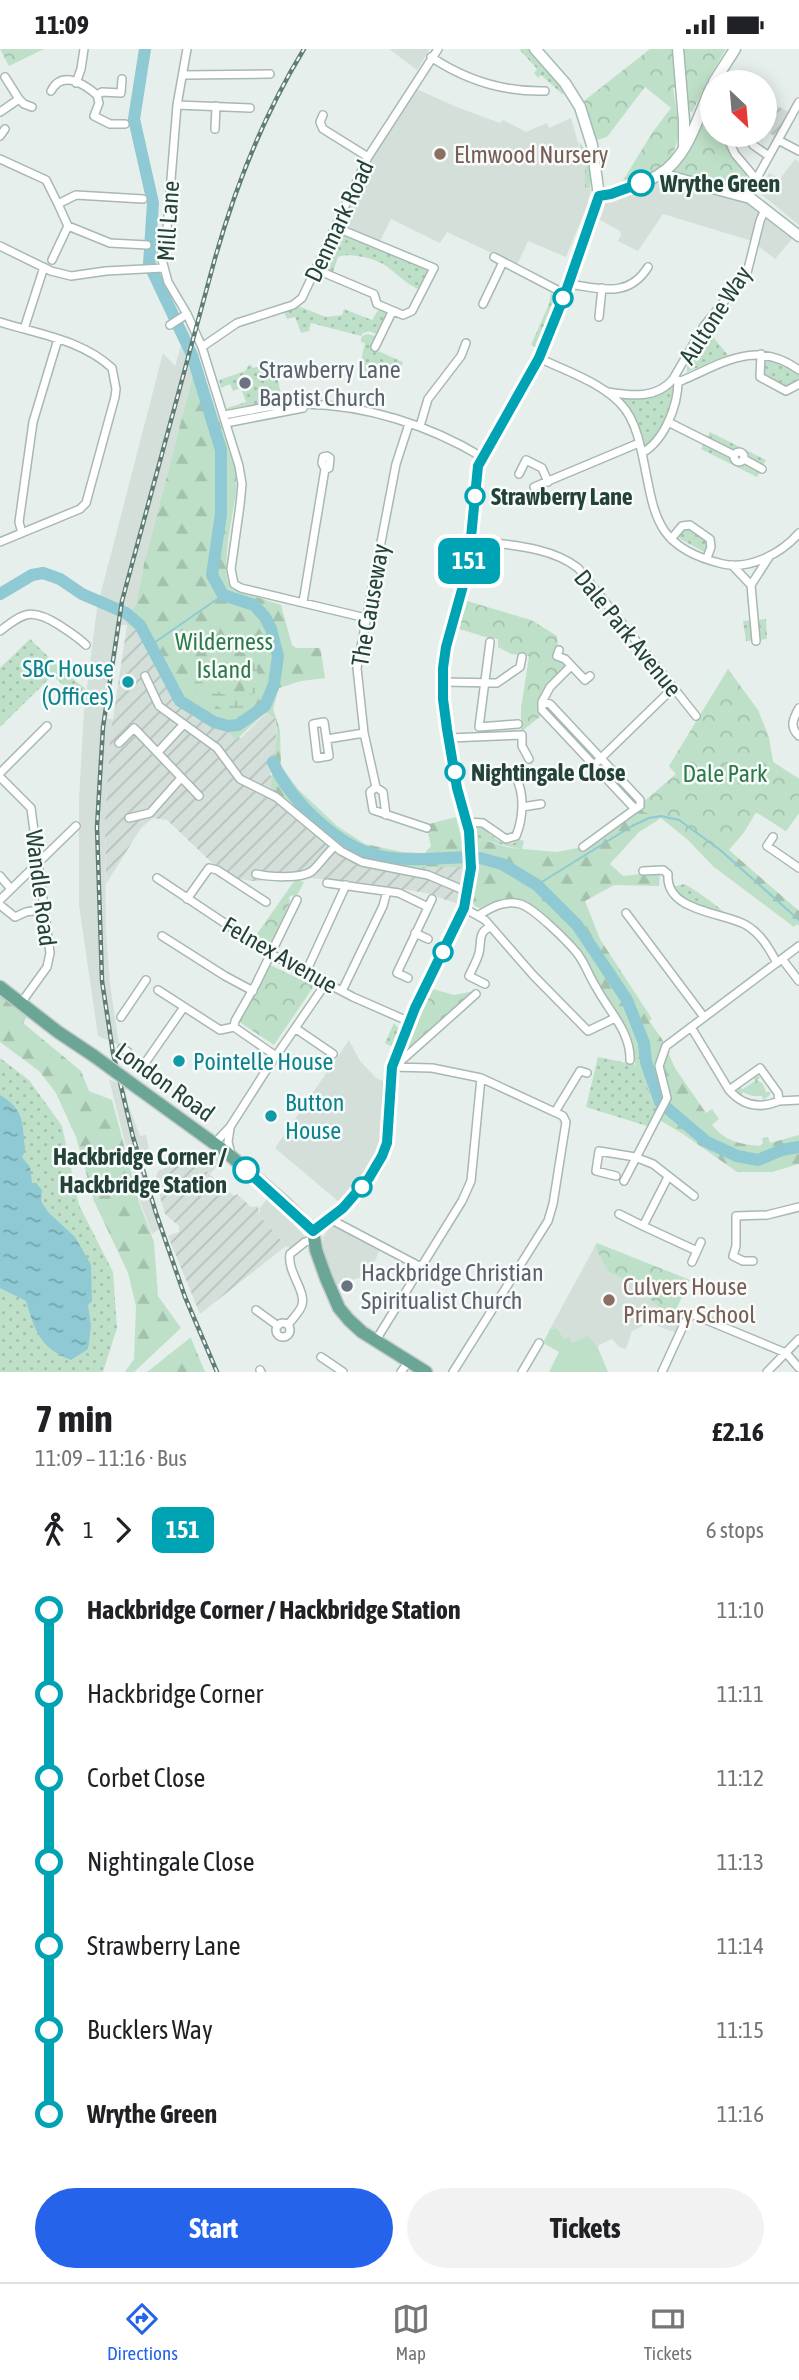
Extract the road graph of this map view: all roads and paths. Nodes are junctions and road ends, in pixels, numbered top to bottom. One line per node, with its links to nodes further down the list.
1 (84, 49): 13 (street)
2 (186, 49): 10 (street, Mill Lane)
3 (438, 49): 7 (street, Denmark Road)
4 (535, 49): 42 (main road)
5 (678, 49): 23 (main road)
6 (735, 49): 8 (main road)
7 (431, 57): 15 (street); 38 (street, Denmark Road)
8 (722, 70)
9 (270, 74): 10 (street)
10 (183, 75): 19 (street, Mill Lane)
11 (5, 77): 17 (street)
12 (122, 79): 16 (street)
13 (76, 83): 14 (street); 16 (street)
14 (51, 91)
15 (545, 91)
16 (97, 95): 28 (street)
17 (19, 99): 21 (street); 25 (street)
18 (799, 102): 32 (street)
19 (177, 104): 20 (street); 57 (street, Mill Lane)
20 (216, 106): 22 (street); 29 (street)
21 (32, 107)
22 (250, 108)
23 (683, 110): 24 (main road); 35 (main road)
24 (700, 110)
25 (0, 112)
26 (323, 115): 30 (street)
27 (700, 117): 35 (main road)
28 (125, 124)
29 (215, 129)
30 (323, 129): 31 (street); 38 (street)
31 (317, 137)
32 (778, 140): 36 (street); 37 (street)
33 (732, 147): 41 (street)
34 (756, 147): 37 (street)
35 (683, 148): 40 (main road)
36 (799, 151)
37 (769, 156): 41 (street)
38 (368, 157): 48 (street, Denmark Road)
39 (0, 159): 45 (street)
40 (661, 174): 42 (main road); 43 (main road)
41 (756, 179): 43 (street)
42 (599, 196): 60 (main road)
43 (747, 196): 46 (main road)
44 (143, 199): 45 (street)
45 (58, 204): 47 (street)
46 (765, 209): 49 (main road); 75 (street, Aultone Way)
47 (68, 226): 50 (street); 53 (street)
48 (335, 227): 58 (street, Denmark Road); 62 (street)
49 (799, 236)
50 (147, 245)
51 (0, 246): 55 (street)
52 (494, 257): 54 (street)
53 (52, 260)
54 (503, 261): 60 (street); 61 (street)
55 (44, 267): 57 (street); 67 (street)
56 (648, 267): 59 (street)
57 (160, 269): 63 (street, Mill Lane)
58 (315, 269): 62 (street); 70 (street, Denmark Road)
59 (602, 288): 60 (street); 64 (street)
60 (567, 289): 73 (main road)
61 (495, 302)
62 (392, 312): 71 (street)
63 (183, 316): 66 (street); 70 (street, Mill Lane)
64 (599, 317)
65 (0, 322): 67 (street)
66 (170, 325)
67 (24, 330): 68 (street)
68 (58, 339): 90 (street); 90 (street)
69 (466, 343): 81 (street)
70 (202, 347): 78 (street, Mill Lane)
71 (375, 347)
72 (761, 354): 74 (street); 75 (street); 76 (street)
73 (539, 358): 77 (street); 84 (main road)
74 (799, 370)
75 (675, 380): 77 (street); 79 (street, Aultone Way)
76 (799, 384)
77 (608, 392): 82 (street)
78 (225, 419): 80 (street); 99 (street, Mill Lane)
79 (668, 422): 83 (street); 85 (street)
80 (408, 424): 81 (street); 100 (street, The Causeway)
81 (420, 426): 84 (street)
82 (639, 443): 83 (street); 88 (street)
83 (642, 453): 92 (street)
84 (482, 457): 93 (main road)
85 (762, 468)
86 (325, 470): 99 (street)
87 (519, 474): 88 (street)
88 (548, 482): 89 (street)
89 (534, 487)
90 (22, 533): 94 (street)
91 (799, 533): 95 (street)
92 (671, 539): 96 (street); 96 (street)
93 (472, 540): 110 (main road); 112 (street, Dale Park Avenue)
94 (0, 542)
95 (769, 556): 97 (street); 98 (street)
96 (707, 558): 97 (street)
97 (732, 565): 98 (street)
98 (751, 585): 102 (street)
99 (303, 602): 100 (street)
100 (366, 618): 118 (street, The Causeway)
101 (0, 631): 104 (street)
102 (757, 641)
103 (490, 642): 111 (street)
104 (86, 645)
105 (559, 650): 107 (street)
106 (522, 657): 111 (street)
107 (571, 666): 109 (street); 125 (street)
108 (145, 676): 115 (street)
109 (590, 676)
110 (443, 683): 111 (street); 120 (main road)
111 (484, 684): 116 (street)
112 (673, 688): 114 (street, Dale Park Avenue); 125 (street)
113 (799, 708): 119 (street)
114 (696, 716)
115 (183, 725): 123 (street); 139 (street)
116 (518, 725)
117 (47, 726): 126 (street)
118 (364, 733): 121 (street); 129 (street, The Causeway)
119 (799, 736)
120 (449, 738): 124 (street); 135 (main road)
121 (327, 740): 121 (street)
122 (119, 743): 123 (street)
123 (158, 752): 127 (street)
124 (529, 759)
125 (598, 762): 140 (street)
126 (0, 775): 141 (street, Wandle Road)
127 (181, 778): 130 (street); 134 (street)
128 (516, 778): 132 (street)
129 (376, 787): 133 (street, The Causeway); 133 (street, The Causeway)
130 (199, 796)
131 (541, 804): 132 (street)
132 (522, 807): 135 (street)
133 (386, 815): 137 (street)
134 (129, 818)
135 (467, 822): 149 (main road)
136 (76, 826): 141 (street)
137 (427, 828)
138 (773, 837): 142 (street)
139 (335, 846): 144 (street); 149 (street)
140 (583, 847)
141 (39, 862): 150 (street); 159 (street, Wandle Road)
142 (799, 868)
143 (643, 871): 168 (street)
144 (256, 874)
145 (0, 876): 150 (street)
146 (157, 878): 152 (street, Felnex Avenue)
147 (327, 883): 148 (street)
148 (346, 885): 151 (street); 169 (street)
149 (469, 886): 158 (main road)
150 (11, 889): 156 (street)
151 (387, 891): 157 (street); 178 (street)
152 (187, 899): 155 (street); 167 (street, Felnex Avenue)
153 (432, 899): 157 (street)
154 (297, 900): 167 (street)
155 (266, 902)
156 (0, 903): 159 (street)
157 (428, 907): 163 (street)
158 (464, 908): 161 (street); 185 (main road)
159 (45, 909): 180 (street, Wandle Road)
160 (626, 913): 183 (street)
161 (479, 915): 162 (street); 184 (street)
162 (490, 927): 174 (street); 184 (street)
163 (415, 933): 165 (street); 170 (street)
164 (162, 936): 177 (street)
165 (428, 939)
166 (799, 946): 168 (street)
167 (271, 954): 169 (street, Felnex Avenue); 177 (street)
168 (779, 961): 172 (street); 183 (street)
169 (306, 972): 173 (street, Felnex Avenue)
170 (408, 978)
171 (146, 981): 182 (street)
172 (799, 981)
173 (326, 983): 178 (street, Felnex Avenue); 188 (street)
174 (485, 984)
175 (0, 987): 180 (main road, London Road)
176 (158, 990): 181 (street)
177 (253, 991): 186 (street)
178 (342, 991): 185 (street, Felnex Avenue)
179 (476, 994): 195 (street)
180 (21, 1003): 205 (main road, London Road, bridge)
181 (184, 1007): 186 (street); 194 (street)
182 (121, 1017)
183 (704, 1017): 187 (street)
184 (615, 1018): 192 (street)
185 (410, 1022): 195 (main road)
186 (234, 1027): 190 (street)
187 (691, 1027): 200 (street); 207 (street)
188 (295, 1028): 190 (street); 191 (street)
189 (122, 1048): 194 (street)
190 (276, 1054): 204 (street)
191 (332, 1054)
192 (630, 1060)
193 (769, 1062): 196 (street)
194 (143, 1066): 198 (street)
195 (396, 1067): 199 (street); 216 (main road)
196 (760, 1068): 200 (street); 202 (street)
197 (587, 1073): 203 (street)
198 (148, 1076)
199 (481, 1077): 203 (street); 223 (street)
200 (729, 1090): 202 (street)
201 (799, 1100): 202 (street)
202 (783, 1101)
203 (559, 1114): 236 (street)
204 (230, 1127): 205 (street); 206 (street)
205 (215, 1143): 206 (main road, London Road)
206 (232, 1157): 218 (main road, London Road)
207 (635, 1157): 208 (street); 209 (street); 210 (street)
208 (616, 1176)
209 (668, 1177): 211 (street); 217 (street)
210 (624, 1181)
211 (694, 1196)
212 (736, 1206): 215 (street)
213 (799, 1207): 215 (street)
214 (619, 1214): 217 (street)
215 (736, 1216): 221 (street)
216 (330, 1219): 218 (main road); 223 (street)
217 (643, 1226): 220 (street)
218 (314, 1235): 225 (street); 228 (main road)
219 (701, 1242): 220 (street)
220 (697, 1251): 222 (street)
221 (753, 1261)
222 (692, 1262)
223 (421, 1267): 228 (street)
224 (256, 1310): 226 (street)
225 (288, 1325): 226 (street); 226 (street)
226 (278, 1326)
227 (799, 1339): 230 (street)
228 (376, 1340): 232 (main road)
229 (540, 1343): 237 (street)
230 (786, 1353): 233 (street); 238 (street); 239 (street)
231 (321, 1357): 234 (street)
232 (405, 1367): 235 (main road)
233 (799, 1368)
234 (343, 1372)
235 (426, 1372)
236 (453, 1372)
237 (522, 1372)
238 (662, 1372)
239 (767, 1372)

